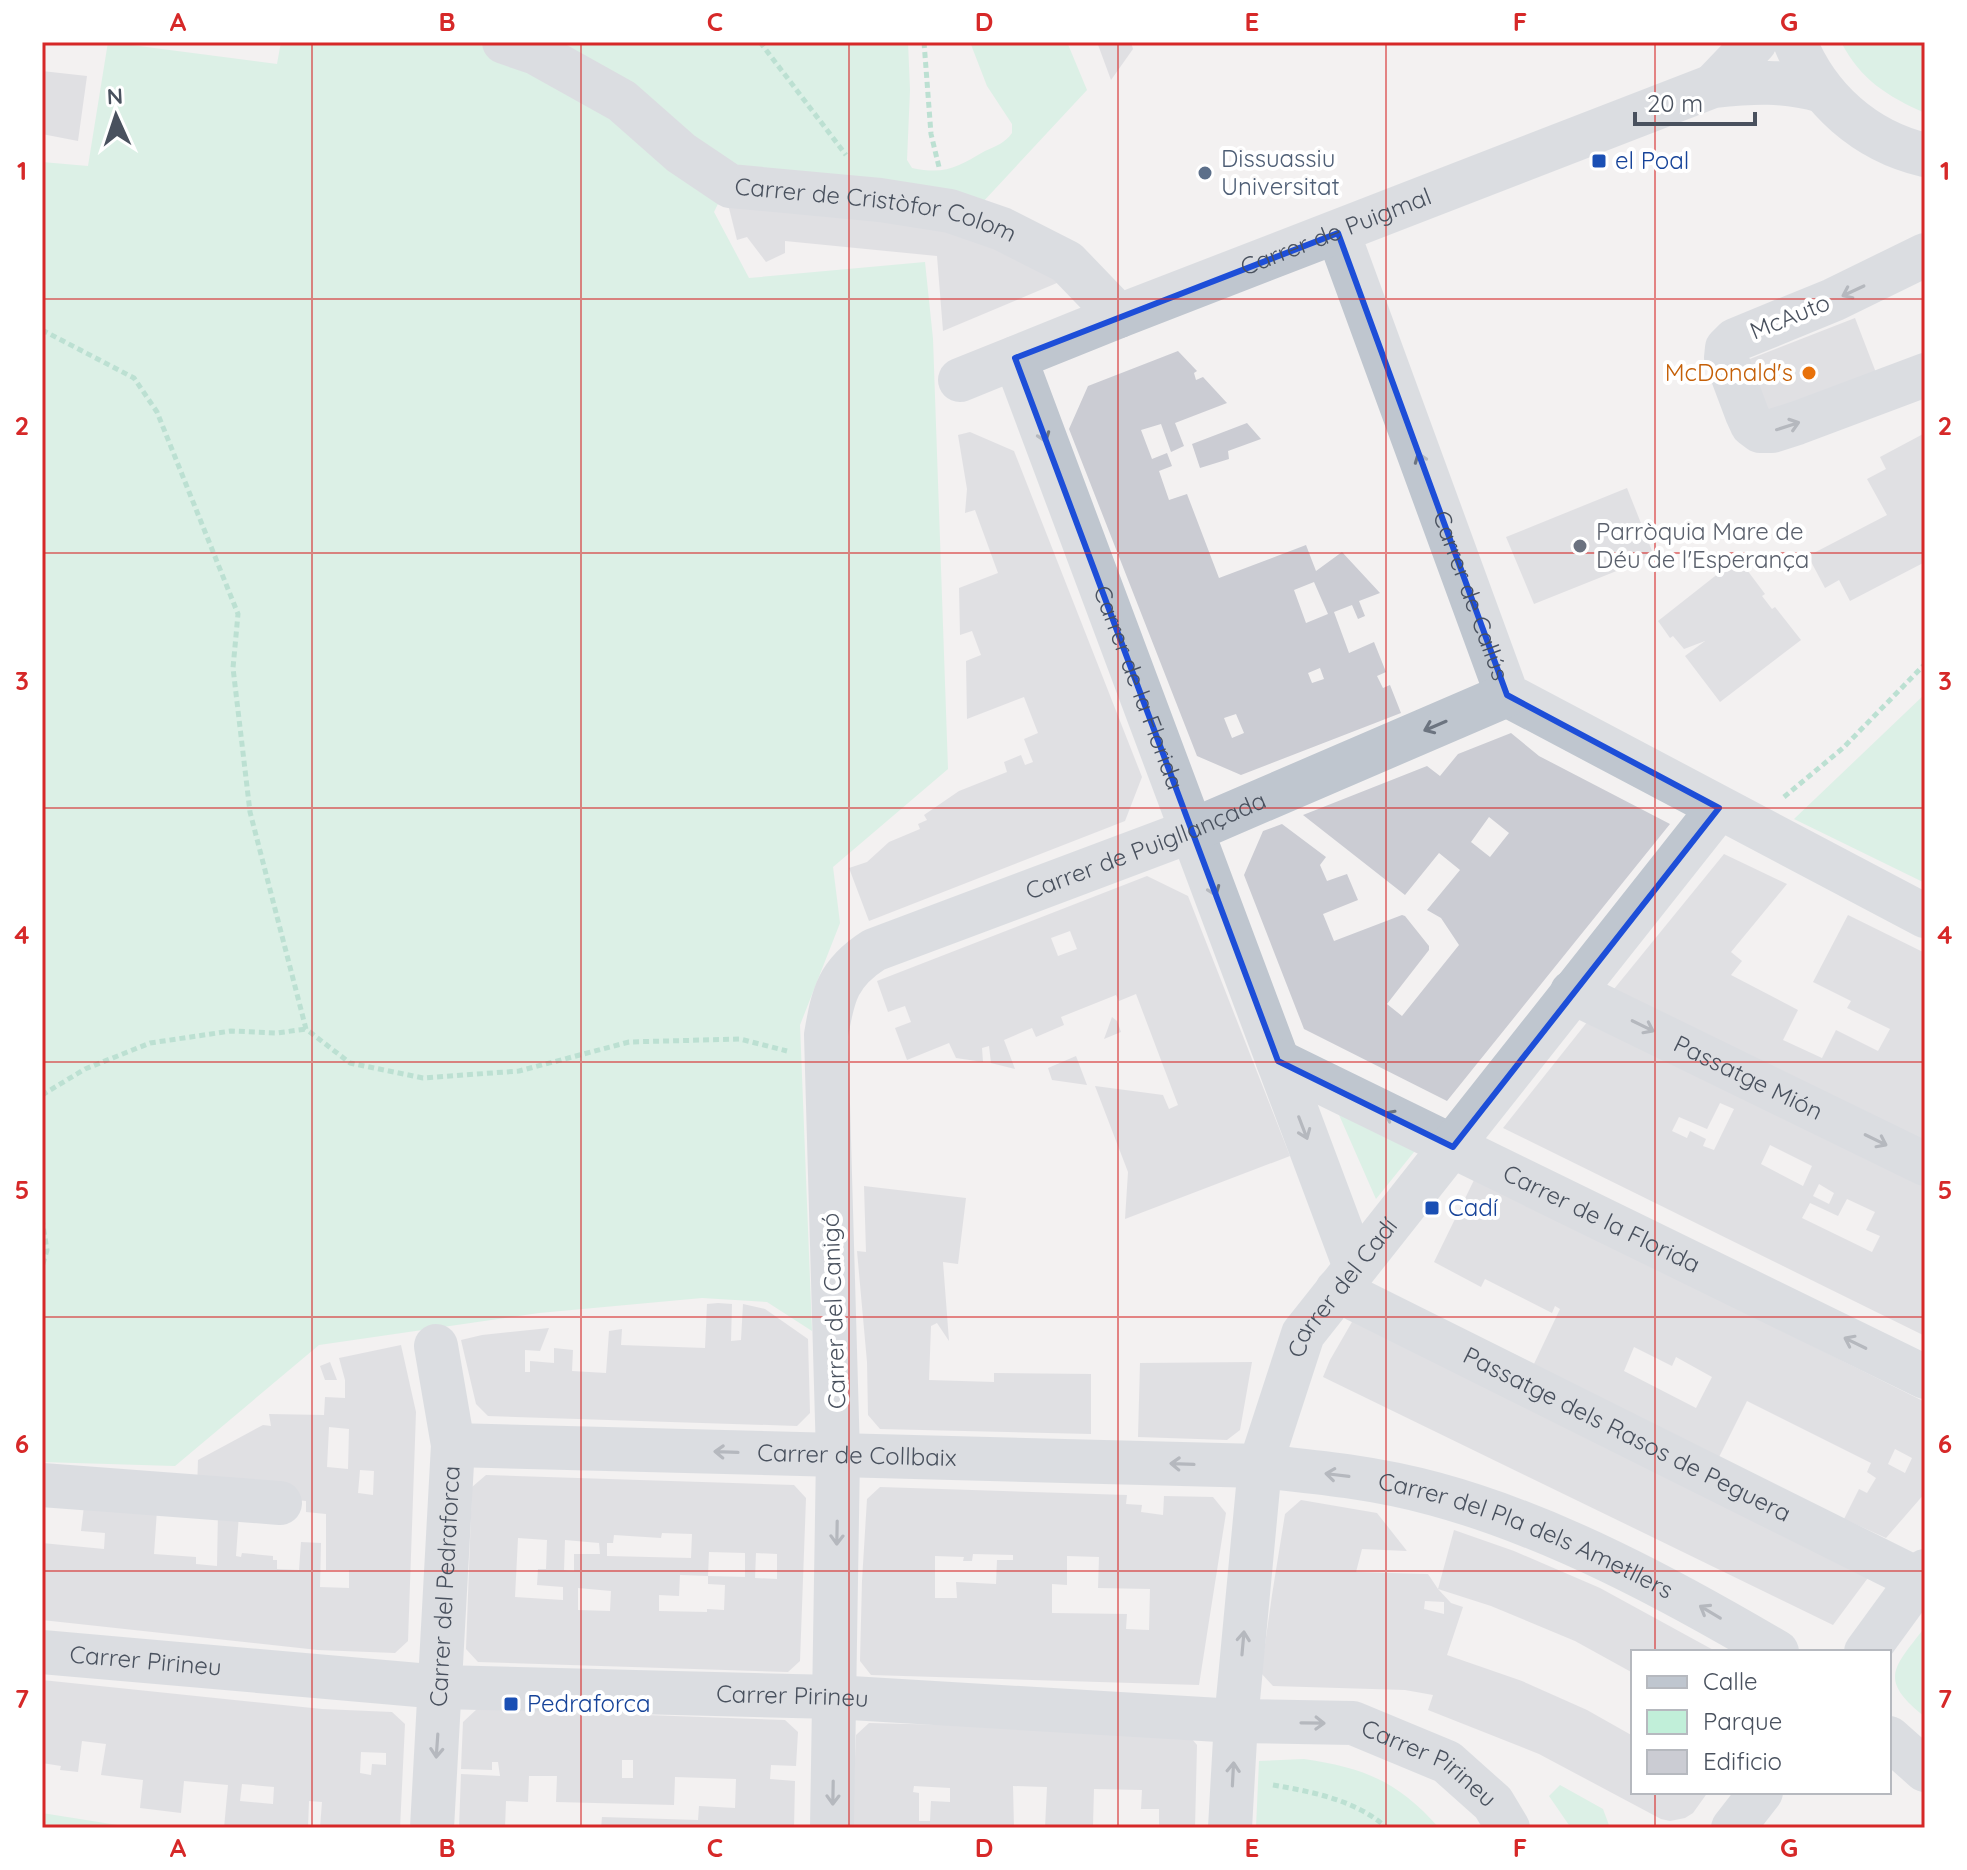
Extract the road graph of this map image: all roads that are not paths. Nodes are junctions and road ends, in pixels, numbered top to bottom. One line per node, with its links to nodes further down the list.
1 (504, 42): 9 (street, Carrer de Cristòfor Colom)
2 (1755, 42): 4 (street, Carrer de Puigmal)
3 (1795, 42): 5 (street)
4 (1713, 86): 5 (street, Carrer de Puigmal); 7 (street, Carrer de Puigmal)
5 (1822, 91): 6 (street)
6 (1925, 155)
7 (1338, 233): 9 (street, Carrer de Puigmal); 13 (street, Carrer de Callús, one-way to 7)
8 (1924, 255): 11 (street, McAuto, one-way to 11)
9 (1119, 316): 10 (street, Carrer de Puigmal)
10 (1015, 358): 12 (street, Carrer de Puigmal); 15 (street, Carrer de la Florida, one-way to 15)
11 (1925, 375)
12 (960, 380)
13 (1507, 695): 14 (street, Carrer de Callús); 15 (street, Carrer de Puigllançada, one-way to 15)
14 (1736, 815): 16 (street, Carrer de Callús); 17 (street, Carrer del Cadí)
15 (1191, 831): 18 (street, Carrer de Puigllançada); 19 (street, Carrer de la Florida, one-way to 19)
16 (1925, 916)
17 (1572, 992): 20 (street, Carrer del Cadí); 21 (street, Passatge Mión, one-way to 21)
18 (827, 1048): 26 (street, Carrer del Canigó)
19 (1278, 1061): 20 (street, Carrer de la Florida, one-way to 19); 22 (street, Carrer de la Florida, one-way to 22)
20 (1453, 1147): 22 (street, Carrer del Cadí); 24 (street, Carrer de la Florida, one-way to 20)
21 (1925, 1164)
22 (1346, 1278): 27 (street, Carrer del Cadí); 30 (street, Passatge dels Rasos de Peguera)
23 (436, 1346): 25 (street, Carrer del Pedraforca)
24 (1925, 1377)
25 (453, 1445): 26 (street, Carrer de Collbaix, one-way to 25); 34 (street, Carrer del Pedraforca)
26 (838, 1455): 27 (street, Carrer de Collbaix, one-way to 26); 35 (street, Carrer del Canigó, one-way to 35)
27 (1260, 1466): 31 (street, Carrer del Pla dels Ametllers, one-way to 27); 36 (street, Carrer del Cadí, one-way to 27)
28 (42, 1485): 29 (street)
29 (280, 1503)
30 (1922, 1576): 32 (street)
31 (1773, 1650)
32 (1867, 1650)
33 (42, 1652): 34 (street, Carrer Pirineu)
34 (441, 1687): 35 (street, Carrer Pirineu); 40 (street, Carrer del Pedraforca, one-way to 40)
35 (834, 1697): 36 (street, Carrer Pirineu); 41 (street, Carrer del Canigó, one-way to 41)
36 (1236, 1721): 42 (street, Carrer del Cadí, one-way to 36); 43 (street, Carrer Pirineu, one-way to 43)
37 (1891, 1740): 38 (street)
38 (1925, 1770)
39 (1759, 1794): 44 (street)
40 (432, 1828)
41 (832, 1828)
42 (1230, 1828)
43 (1508, 1828)
44 (1733, 1828)

